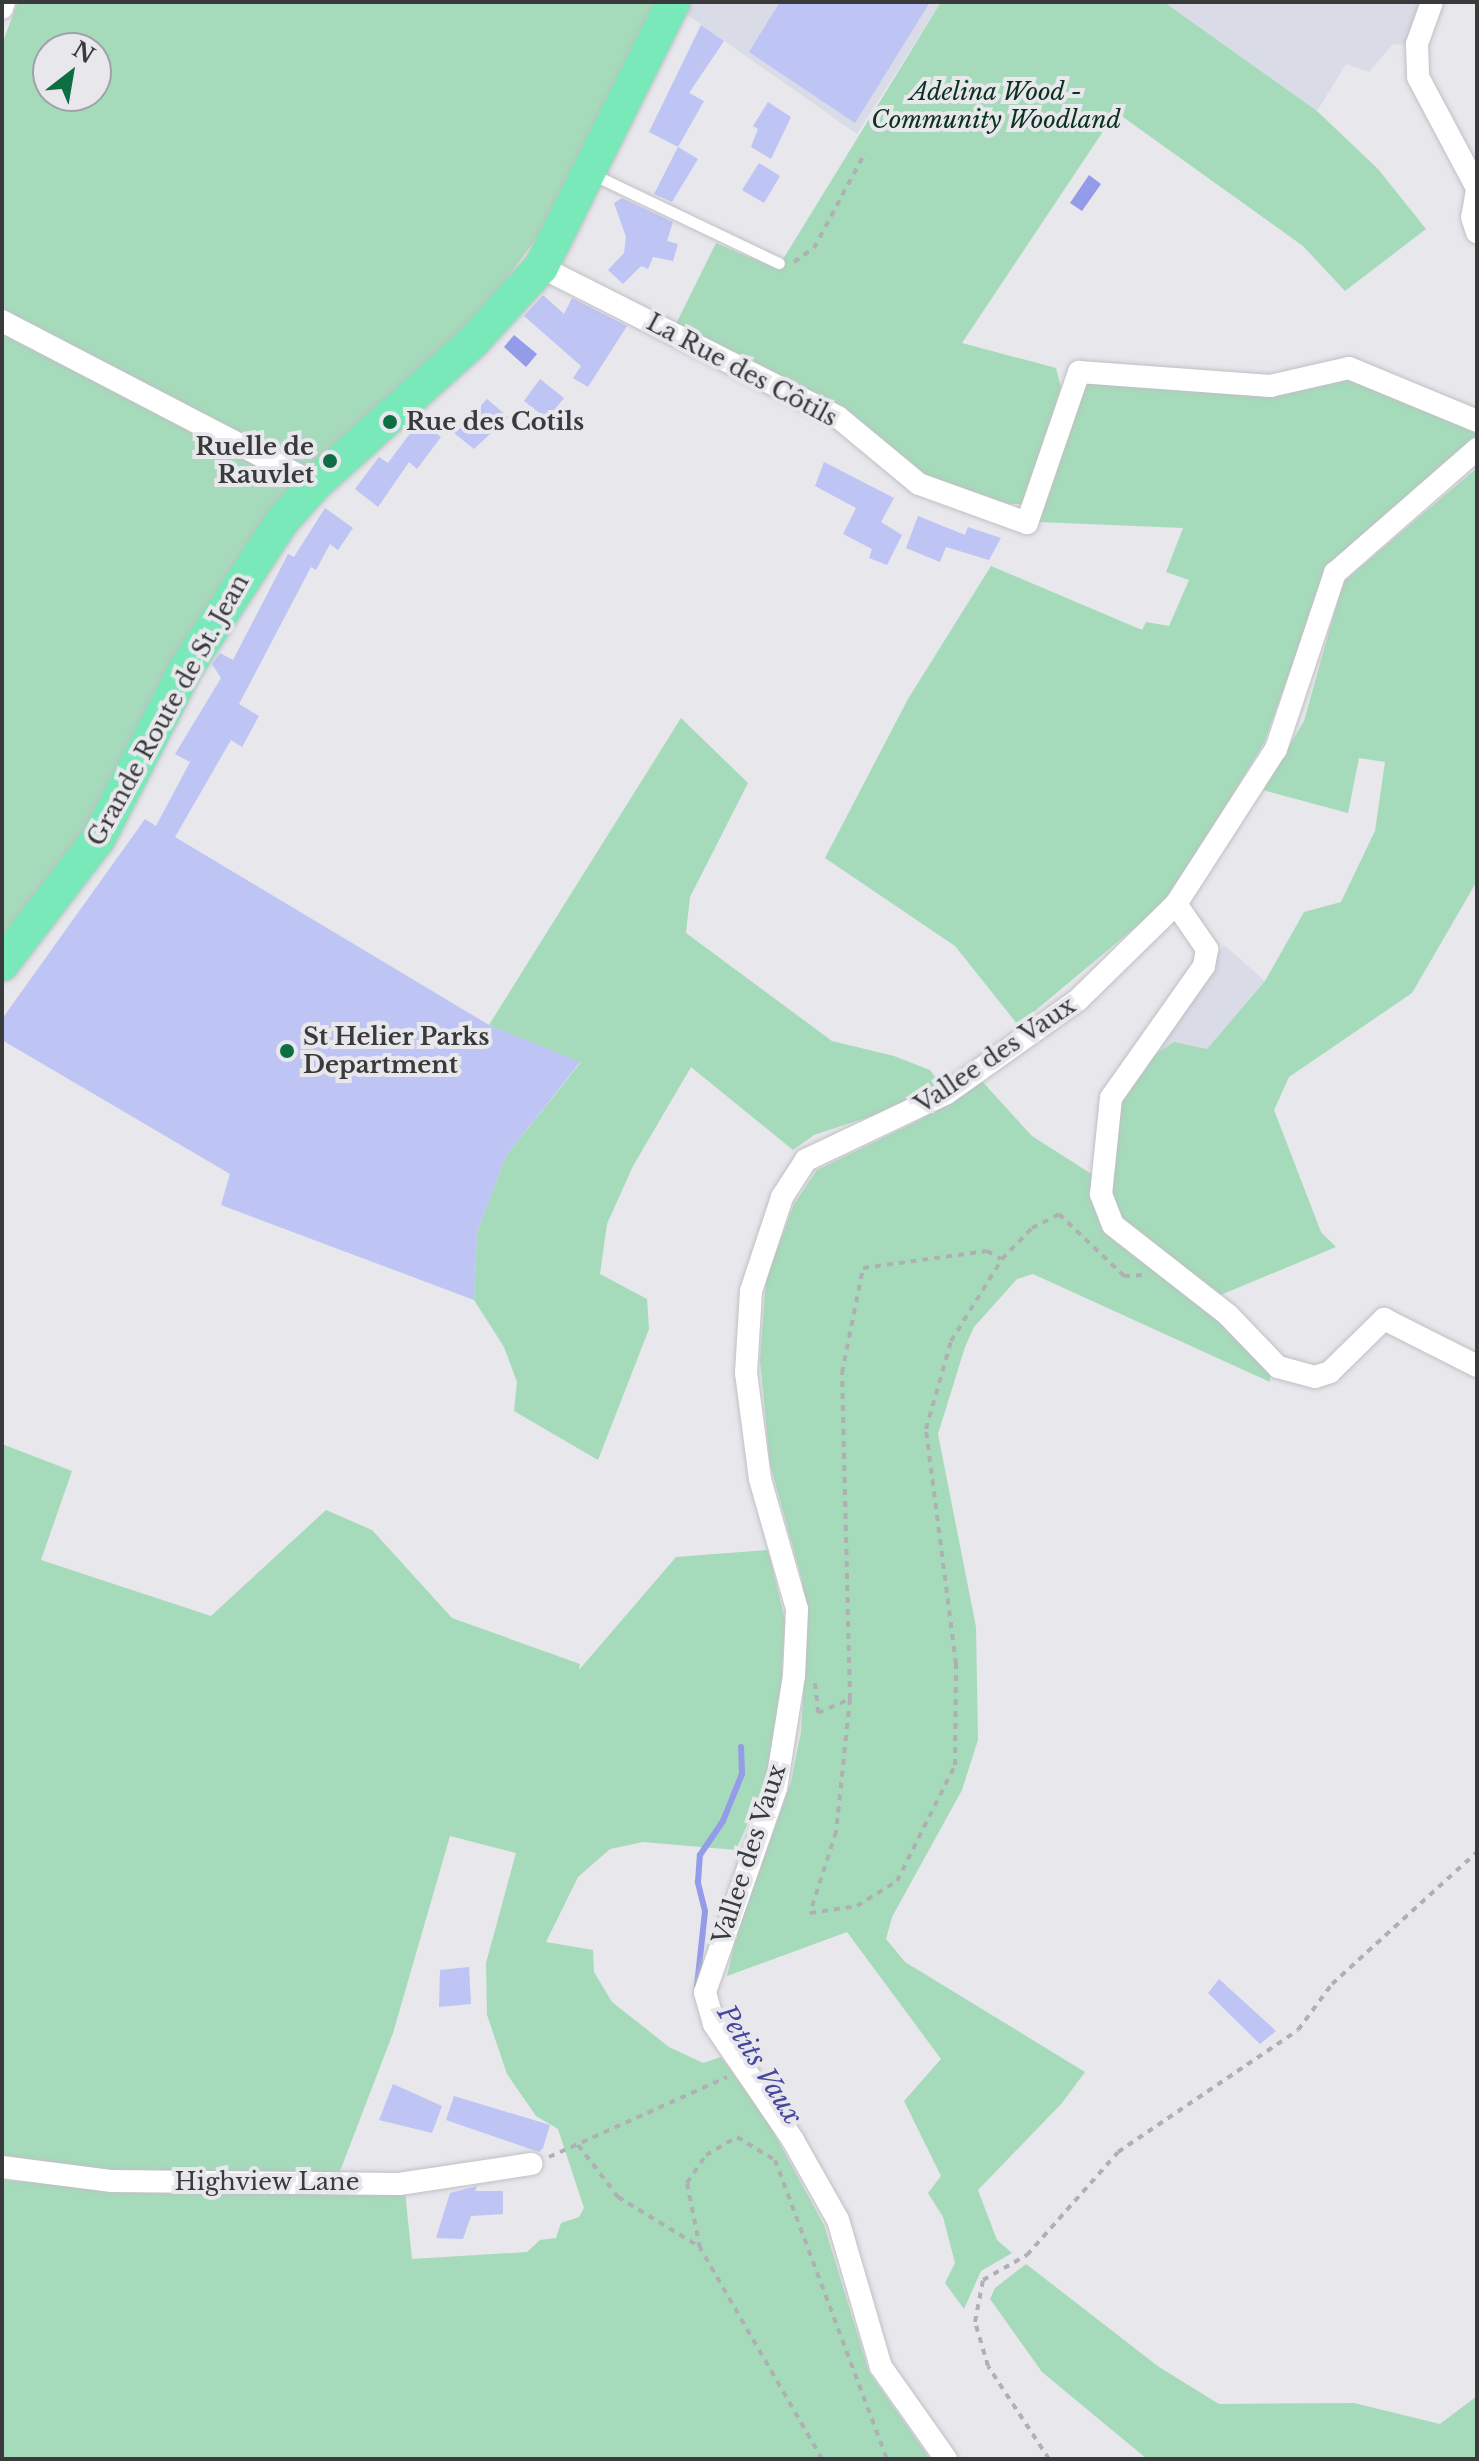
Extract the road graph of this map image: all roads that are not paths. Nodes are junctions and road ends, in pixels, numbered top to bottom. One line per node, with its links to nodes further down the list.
1 (4, 2): 4 (street)
2 (673, 2): 5 (main road, Grande Route de St. Jean)
3 (1432, 2): 6 (street)
4 (2, 8)
5 (591, 174): 8 (lane); 9 (main road, Grande Route de St. Jean)
6 (1477, 189): 7 (street)
7 (1477, 232)
8 (779, 263)
9 (541, 267): 11 (street, La Rue des Côtils); 13 (main road, Grande Route de St. Jean)
10 (2, 321): 13 (street)
11 (1477, 421)
12 (1477, 449): 14 (street, Vallee des Vaux)
13 (315, 484): 15 (main road, Grande Route de St. Jean)
14 (1176, 904): 16 (street); 19 (street, Vallee des Vaux)
15 (2, 964)
16 (1477, 1366)
17 (532, 2164): 18 (street, Highview Lane)
18 (2, 2167)
19 (946, 2459)

